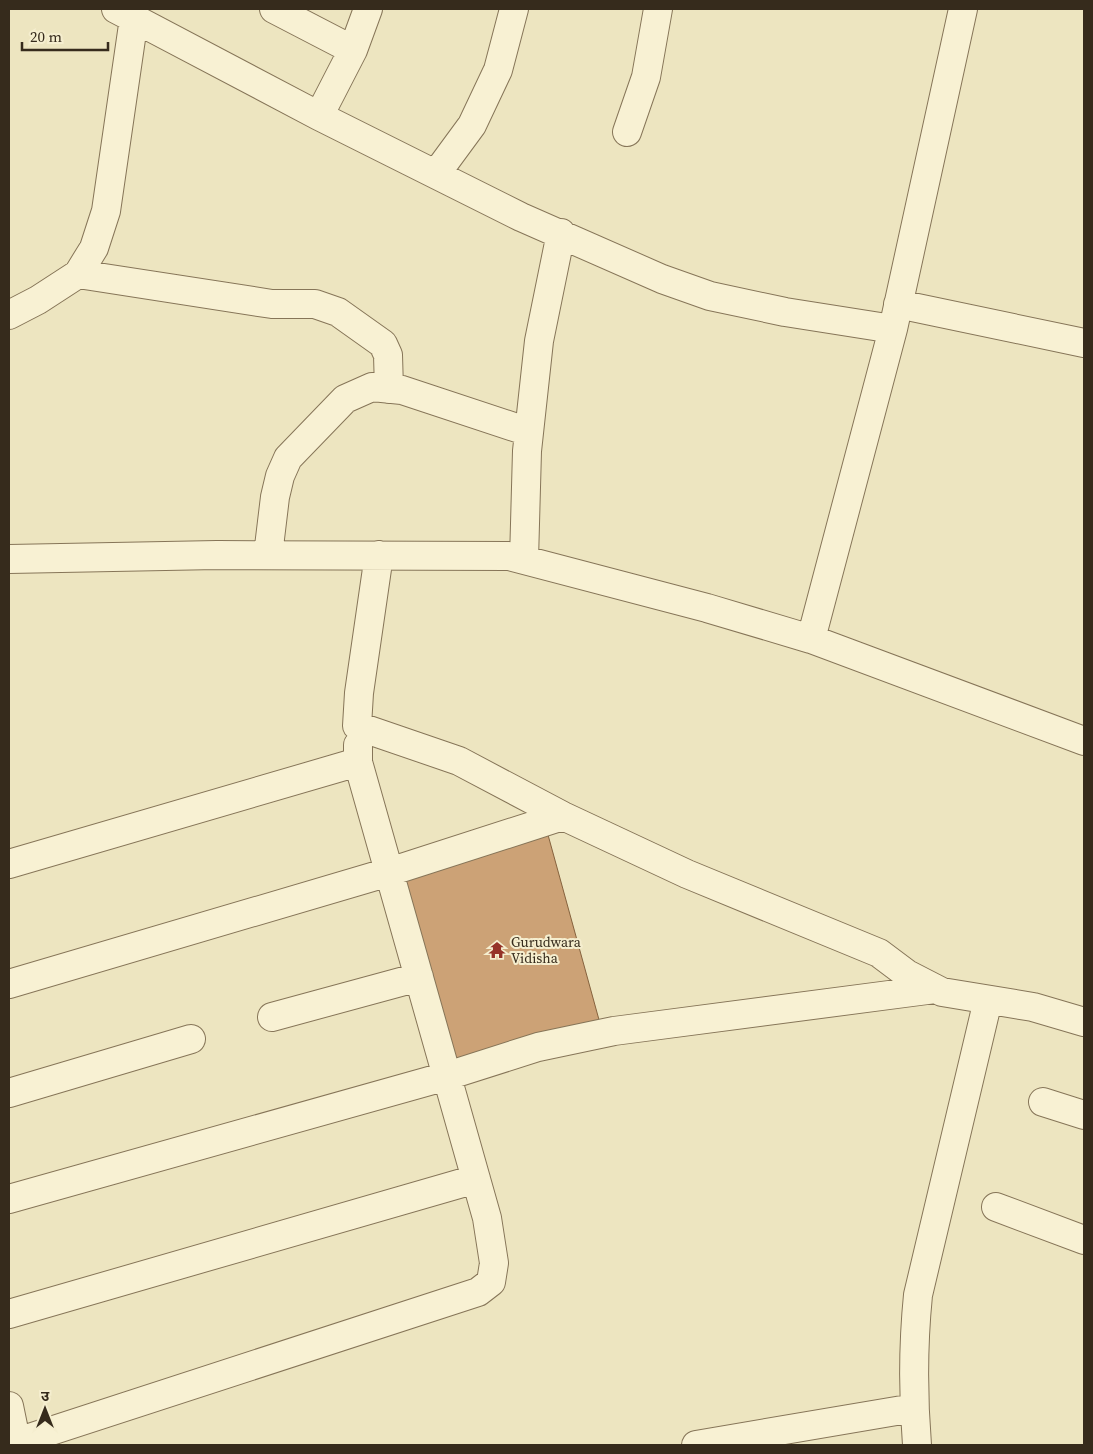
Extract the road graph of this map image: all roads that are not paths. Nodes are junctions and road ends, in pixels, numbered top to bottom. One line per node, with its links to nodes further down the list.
1 (274, 9): 7 (street)
2 (368, 9): 7 (street)
3 (514, 9): 10 (street)
4 (658, 9): 9 (street)
5 (963, 9): 14 (street)
6 (125, 14): 8 (street); 12 (street)
7 (352, 50): 8 (street)
8 (319, 116): 10 (street)
9 (627, 132)
10 (436, 174): 11 (street)
11 (561, 233): 14 (street); 17 (street)
12 (78, 274): 13 (street); 16 (street)
13 (9, 315)
14 (896, 317): 15 (street); 22 (street)
15 (1084, 342)
16 (389, 389): 17 (street); 18 (street)
17 (529, 432): 21 (street)
18 (268, 554): 19 (street); 20 (street)
19 (379, 554): 21 (street); 23 (street)
20 (9, 559)
21 (524, 560): 22 (street)
22 (811, 639): 24 (street)
23 (357, 726): 25 (street); 26 (street)
24 (1084, 742)
25 (358, 762): 27 (street); 28 (street)
26 (563, 816): 28 (street); 31 (street)
27 (9, 864)
28 (389, 872): 29 (street); 30 (street)
29 (419, 977): 33 (street); 36 (street)
30 (9, 984)
31 (935, 989): 32 (street); 36 (street)
32 (988, 1000): 34 (street); 46 (street)
33 (272, 1017)
34 (1084, 1022)
35 (191, 1039): 37 (street)
36 (447, 1076): 40 (street); 41 (street)
37 (9, 1093)
38 (1043, 1102): 39 (street)
39 (1084, 1115)
40 (476, 1179): 44 (street); 47 (street)
41 (9, 1199)
42 (996, 1207): 43 (street)
43 (1083, 1235)
44 (9, 1314)
45 (9, 1406): 47 (street)
46 (914, 1408): 48 (street); 49 (street)
47 (14, 1438)
48 (696, 1445)
49 (917, 1445)

